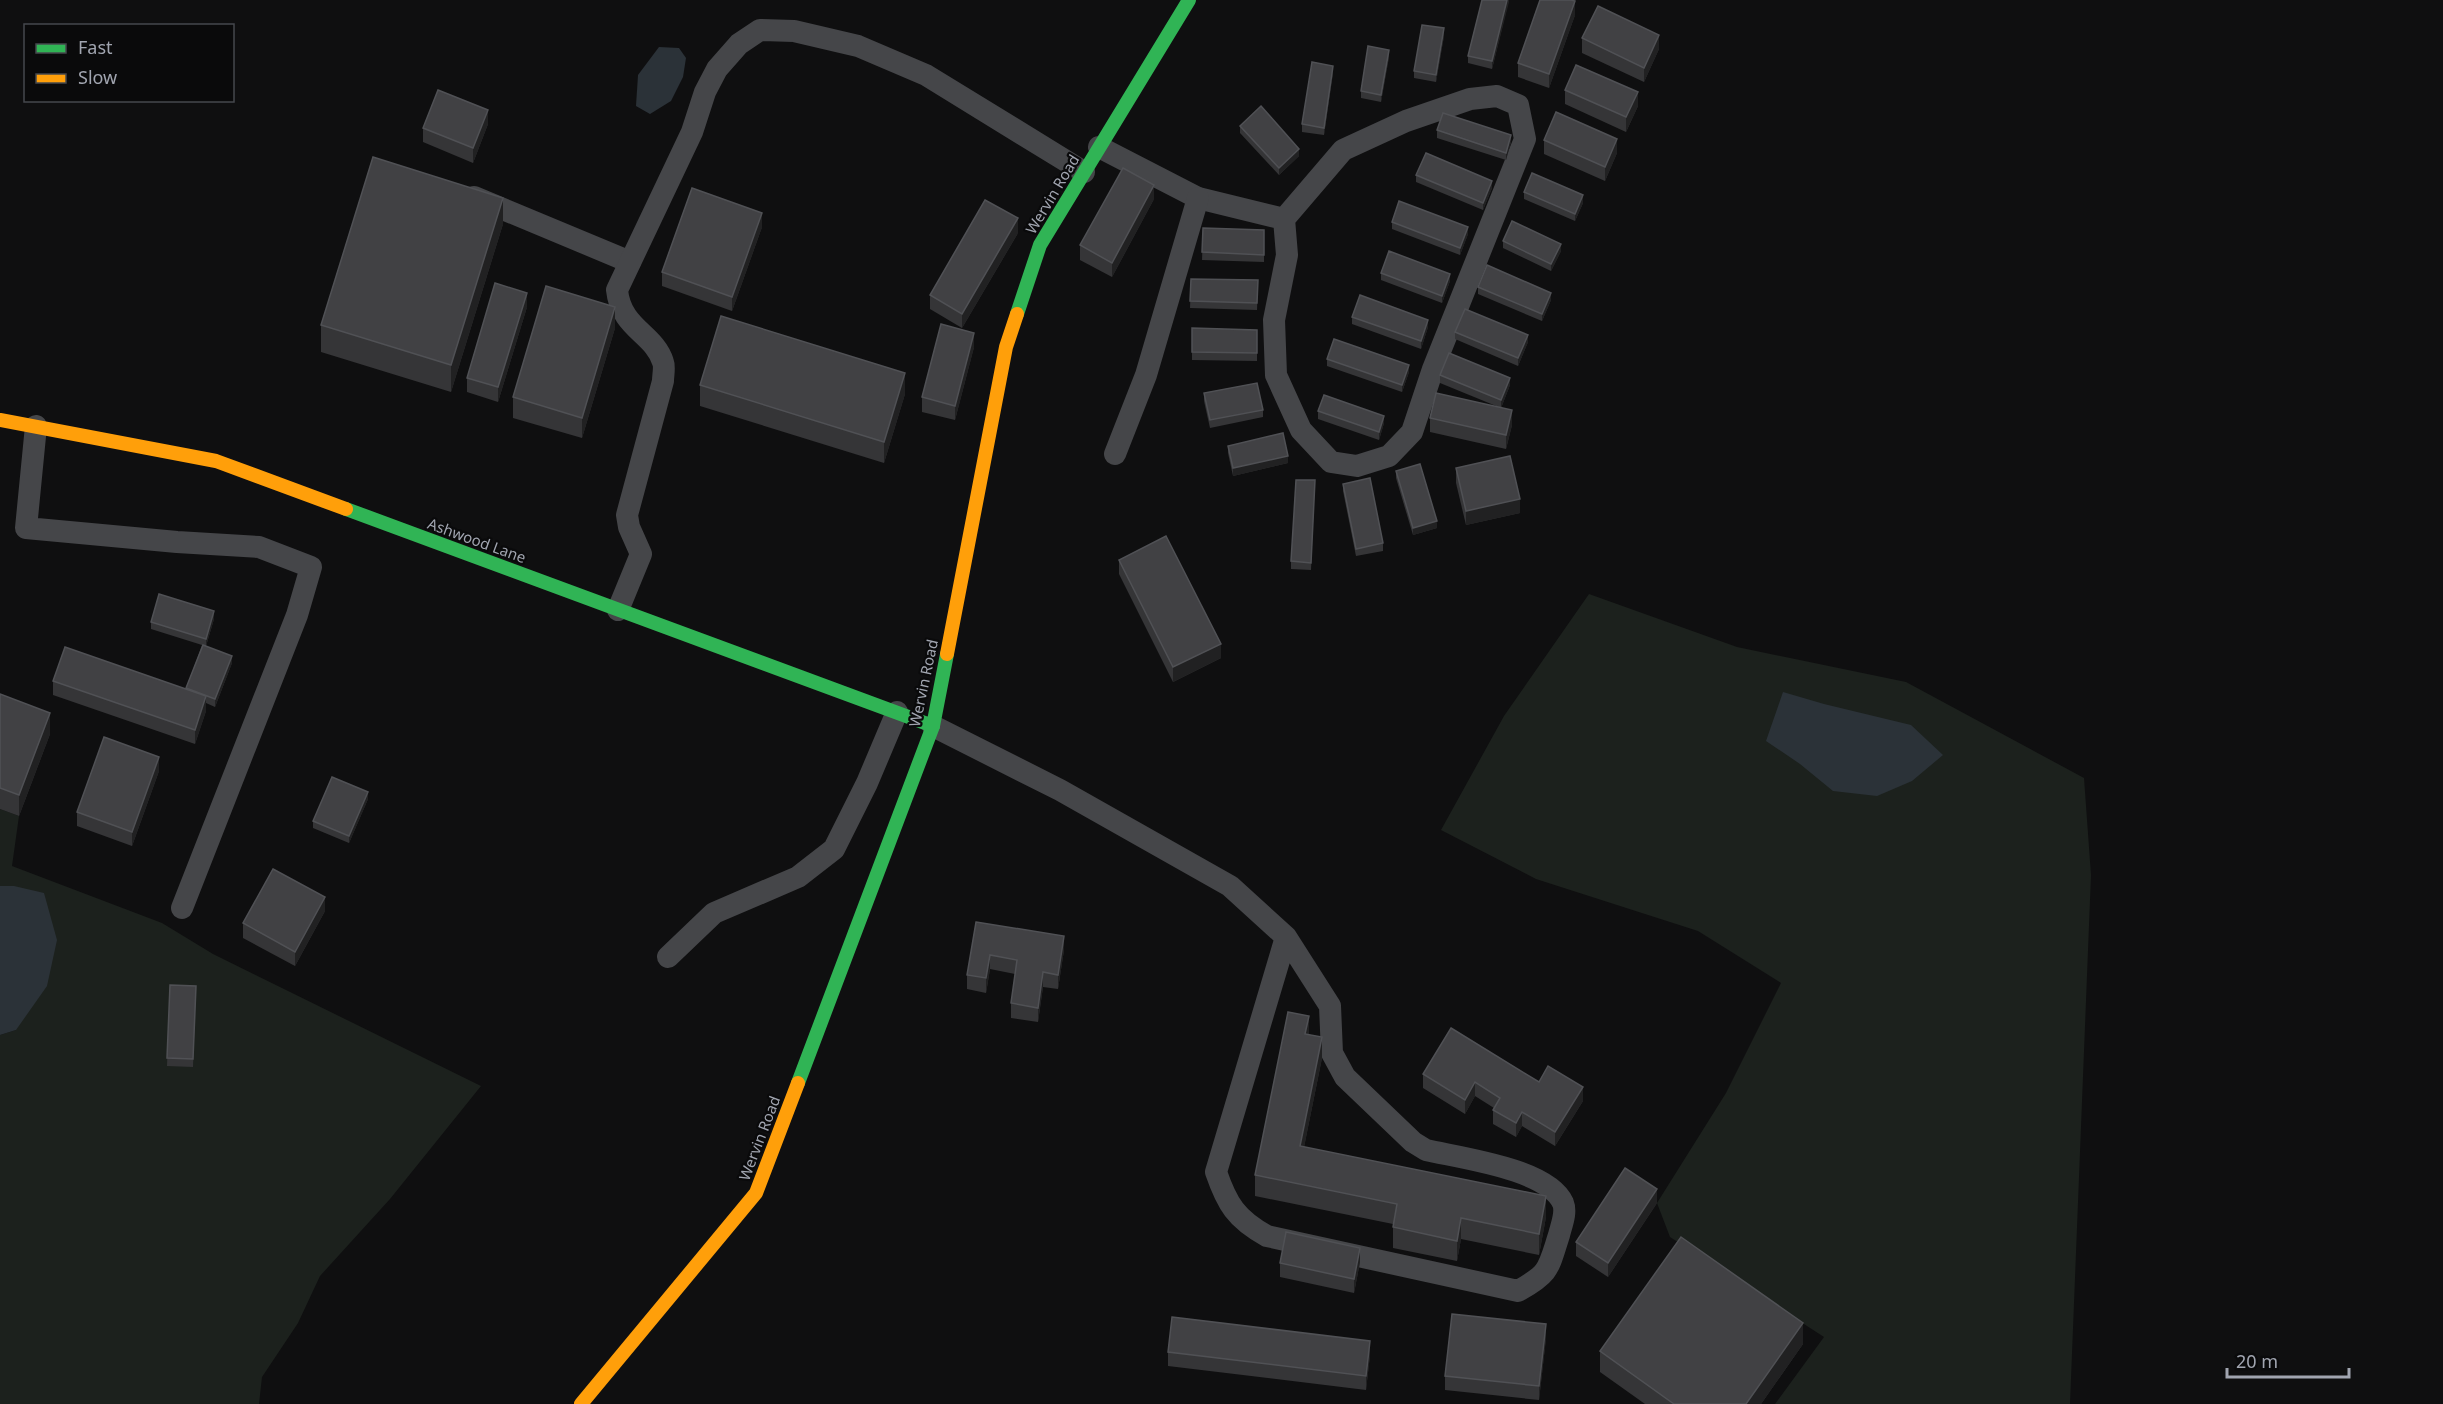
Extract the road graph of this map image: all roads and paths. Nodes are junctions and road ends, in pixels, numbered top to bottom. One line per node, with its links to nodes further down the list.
1 (1189, 0): 2 (street, Wervin Road)
2 (1099, 147): 3 (street, Wervin Road); 5 (lane)
3 (1084, 172): 7 (lane); 13 (street, Wervin Road)
4 (468, 194): 7 (lane)
5 (1198, 198): 6 (lane); 10 (lane)
6 (1284, 219): 6 (lane)
7 (630, 262): 11 (lane)
8 (0, 420): 9 (street, Ashwood Lane)
9 (36, 426): 11 (street, Ashwood Lane); 14 (lane)
10 (1115, 454)
11 (618, 610): 12 (street, Ashwood Lane)
12 (897, 712): 13 (street, Ashwood Lane); 16 (lane)
13 (933, 726): 15 (lane); 17 (street, Wervin Road)
14 (182, 908)
15 (1286, 937): 15 (lane)
16 (668, 957)
17 (581, 1404)

